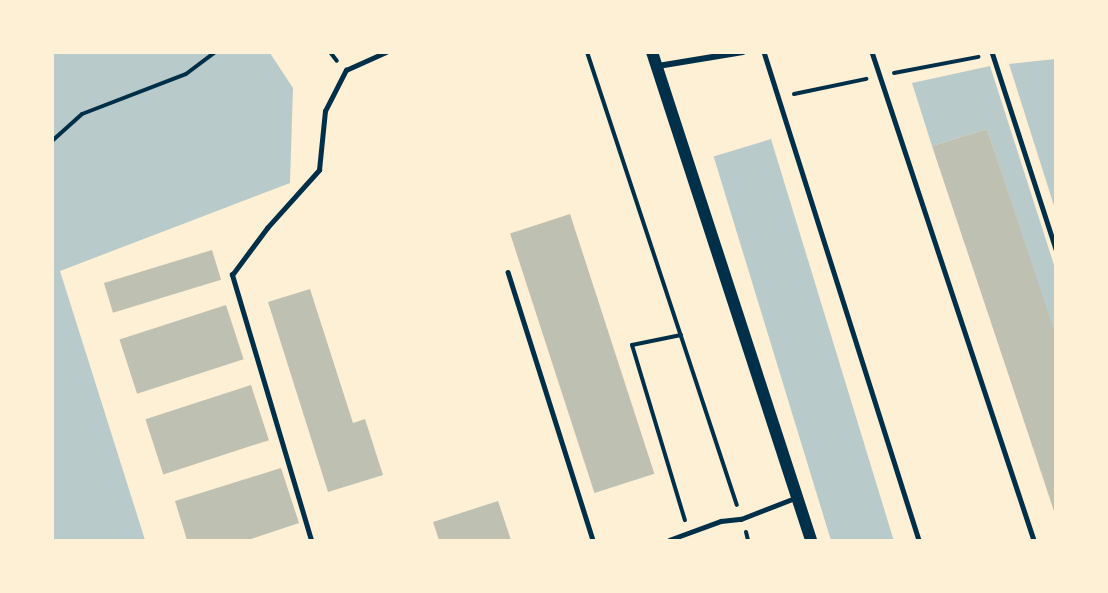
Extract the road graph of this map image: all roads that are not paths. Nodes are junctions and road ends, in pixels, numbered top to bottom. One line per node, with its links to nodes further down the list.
1 (386, 52): 11 (lane)
2 (652, 52): 7 (main road)
3 (743, 52): 7 (street)
4 (764, 52): 15 (lane)
5 (872, 52): 16 (lane)
6 (992, 53): 8 (lane)
7 (658, 66): 10 (main road)
8 (1056, 249)
9 (508, 272): 12 (lane)
10 (797, 497): 13 (lane); 14 (main road)
11 (311, 540)
12 (593, 540)
13 (669, 540)
14 (811, 540)
15 (919, 540)
16 (1034, 540)

